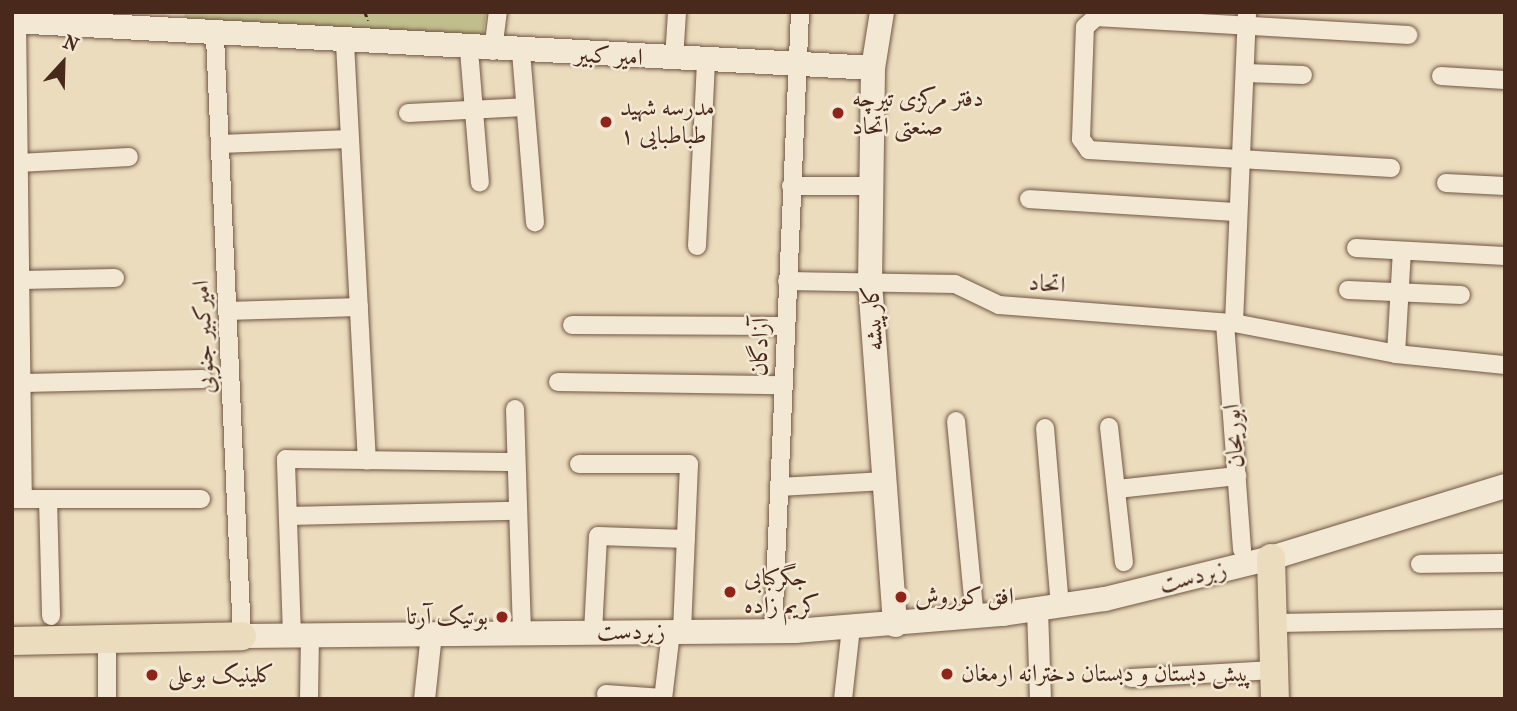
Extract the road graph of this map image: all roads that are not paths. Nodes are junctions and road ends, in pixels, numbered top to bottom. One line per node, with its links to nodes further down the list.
1 (498, 12): 11 (street)
2 (677, 12): 13 (street)
3 (800, 12): 15 (street, آزادگان)
4 (881, 12): 16 (main road, کارپیشه)
5 (1247, 19): 8 (street); 17 (street, ابوریحان); 28 (street)
6 (15, 21): 7 (main road, امیر کبیر); 25 (street)
7 (138, 21): 9 (main road, امیر کبیر)
8 (1408, 35)
9 (215, 37): 10 (main road, امیر کبیر); 26 (street, امیرکبیر جنوبی)
10 (345, 43): 11 (main road, امیر کبیر); 24 (street)
11 (481, 50): 12 (main road, امیر کبیر); 22 (street)
12 (521, 52): 13 (main road, امیر کبیر); 21 (street)
13 (674, 59): 14 (main road, امیر کبیر)
14 (706, 61): 15 (main road, امیر کبیر); 40 (street)
15 (796, 65): 16 (main road, امیر کبیر); 33 (street, آزادگان)
16 (873, 68): 35 (main road, کارپیشه)
17 (1245, 73): 18 (street); 28 (street, ابوریحان)
18 (1303, 75)
19 (1441, 76): 20 (street)
20 (1505, 80)
21 (526, 107): 22 (street); 38 (street)
22 (474, 110): 23 (street); 31 (street)
23 (408, 113)
24 (350, 139): 26 (street); 51 (street)
25 (15, 143): 29 (street)
26 (220, 144): 52 (street, امیرکبیر جنوبی)
27 (129, 157): 29 (street)
28 (1241, 159): 30 (street); 37 (street, ابوریحان)
29 (19, 163): 39 (street)
30 (1391, 168)
31 (480, 183)
32 (1446, 183): 34 (street)
33 (791, 186): 35 (street); 46 (street, آزادگان)
34 (1505, 186)
35 (871, 187): 47 (main road, کارپیشه)
36 (1029, 199): 37 (street)
37 (1238, 212): 53 (street, ابوریحان)
38 (535, 222)
39 (16, 240): 45 (street)
40 (697, 246)
41 (1356, 248): 42 (street)
42 (1402, 251): 43 (street); 49 (street)
43 (1505, 256)
44 (115, 278): 45 (street)
45 (20, 280): 56 (street)
46 (788, 281): 47 (street, اتحاد); 55 (street, آزادگان)
47 (870, 283): 53 (street, اتحاد); 72 (main road, کارپیشه)
48 (1348, 290): 49 (street)
49 (1399, 293): 50 (street); 57 (street)
50 (1461, 295)
51 (359, 307): 52 (street); 68 (street)
52 (227, 311): 100 (street, امیرکبیر جنوبی)
53 (1229, 323): 57 (street, اتحاد); 71 (street, ابوریحان)
54 (572, 325): 55 (street)
55 (786, 326): 62 (street, آزادگان)
56 (17, 344): 61 (street)
57 (1396, 354): 58 (street, اتحاد)
58 (1505, 365)
59 (203, 379): 61 (street)
60 (558, 382): 62 (street)
61 (22, 383): 67 (street)
62 (783, 385): 74 (street, آزادگان)
63 (515, 409): 69 (street)
64 (956, 421): 89 (street)
65 (1109, 427): 75 (street)
66 (1045, 428): 87 (street)
67 (17, 439): 76 (street)
68 (367, 460): 69 (street); 80 (street)
69 (515, 462): 79 (street)
70 (579, 464): 81 (street)
71 (1237, 476): 75 (street); 82 (street, ابوریحان)
72 (885, 481): 74 (street); 92 (main road, کارپیشه)
73 (1505, 486): 83 (main road)
74 (779, 487): 94 (street, آزادگان)
75 (1117, 489): 84 (street)
76 (18, 499): 77 (street)
77 (48, 499): 78 (street); 88 (street)
78 (201, 499)
79 (517, 510): 80 (street); 95 (street)
80 (288, 516): 99 (street)
81 (685, 539): 96 (street); 97 (street)
82 (1243, 556): 83 (main road, زبردست); 87 (main road, زبردست)
83 (1271, 558): 91 (main road)
84 (1124, 562)
85 (1505, 563): 86 (street)
86 (1420, 564)
87 (1048, 607): 89 (main road, زبردست); 111 (street)
88 (51, 616)
89 (975, 617): 92 (main road, زبردست)
90 (1505, 619): 91 (street)
91 (1273, 623): 103 (main road)
92 (895, 625): 93 (main road, زبردست)
93 (851, 628): 94 (main road, زبردست); 110 (street)
94 (773, 631): 97 (main road, زبردست)
95 (522, 632): 96 (main road, زبردست); 98 (main road, زبردست)
96 (593, 632): 97 (main road, زبردست)
97 (676, 632): 106 (street)
98 (431, 633): 99 (main road, زبردست); 109 (street)
99 (301, 635): 100 (main road, زبردست); 108 (street)
100 (242, 636): 101 (main road, زبردست)
101 (107, 639): 102 (main road, زبردست); 107 (street)
102 (12, 641)
103 (1274, 670): 104 (street); 112 (main road)
104 (1131, 678)
105 (606, 694): 106 (street)
106 (663, 698)
107 (107, 699)
108 (309, 699)
109 (424, 699)
110 (844, 699)
111 (1040, 699)
112 (1275, 699)

